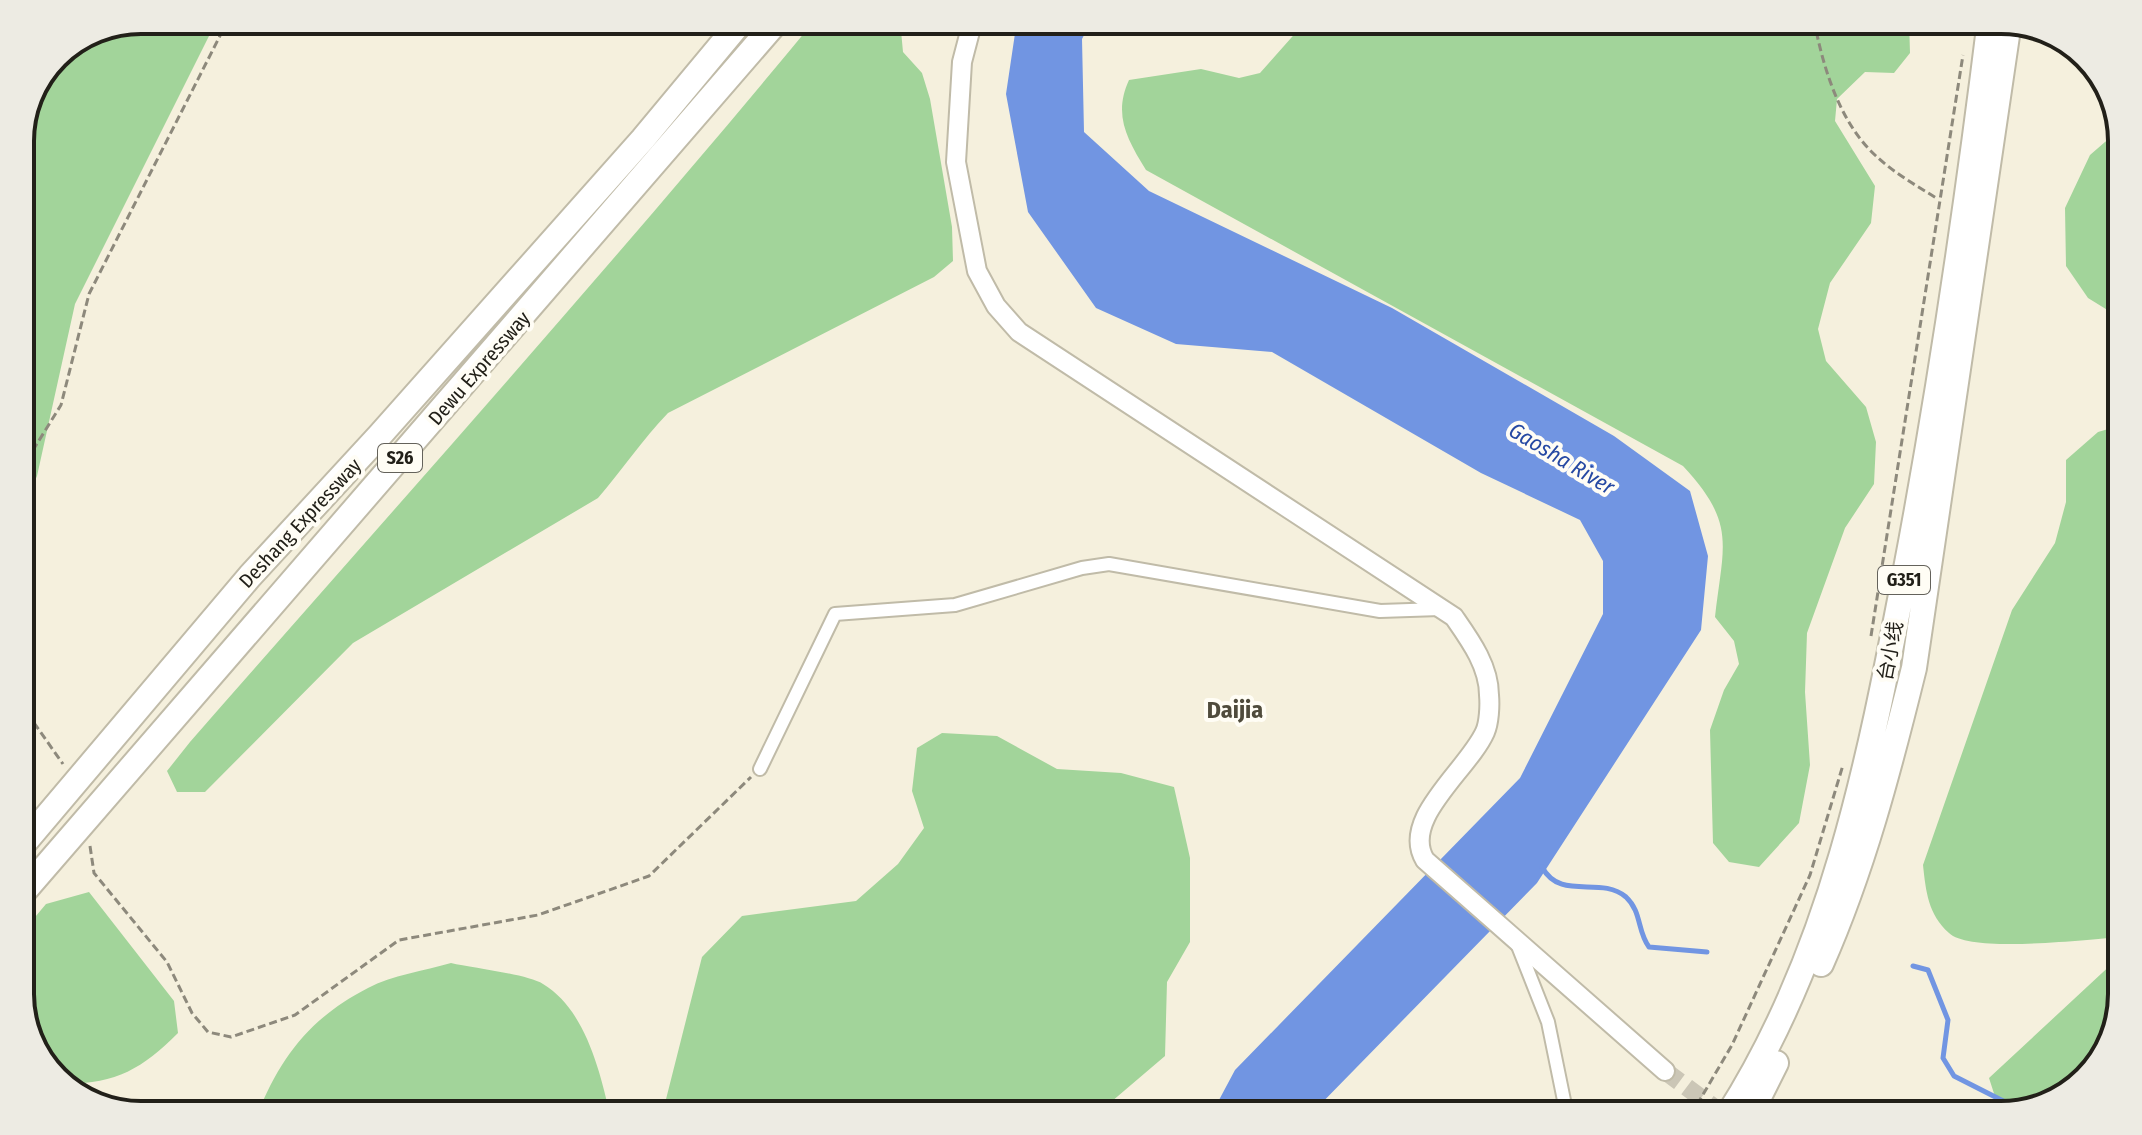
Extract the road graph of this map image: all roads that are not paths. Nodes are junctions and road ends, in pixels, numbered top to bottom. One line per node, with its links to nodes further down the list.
1 (730, 34): 8 (highway, Deshang Expressway)
2 (766, 34): 9 (highway, Dewu Expressway / S26)
3 (969, 34): 6 (street)
4 (1988, 34): 13 (highway, 台小线 / G351)
5 (2007, 34): 14 (highway, 台小线 / G351)
6 (1447, 609): 7 (street); 10 (street)
7 (760, 769)
8 (34, 831)
9 (34, 880)
10 (1510, 933): 11 (street); 12 (street)
11 (1665, 1071)
12 (1564, 1101)
13 (1737, 1101)
14 (1756, 1101)

